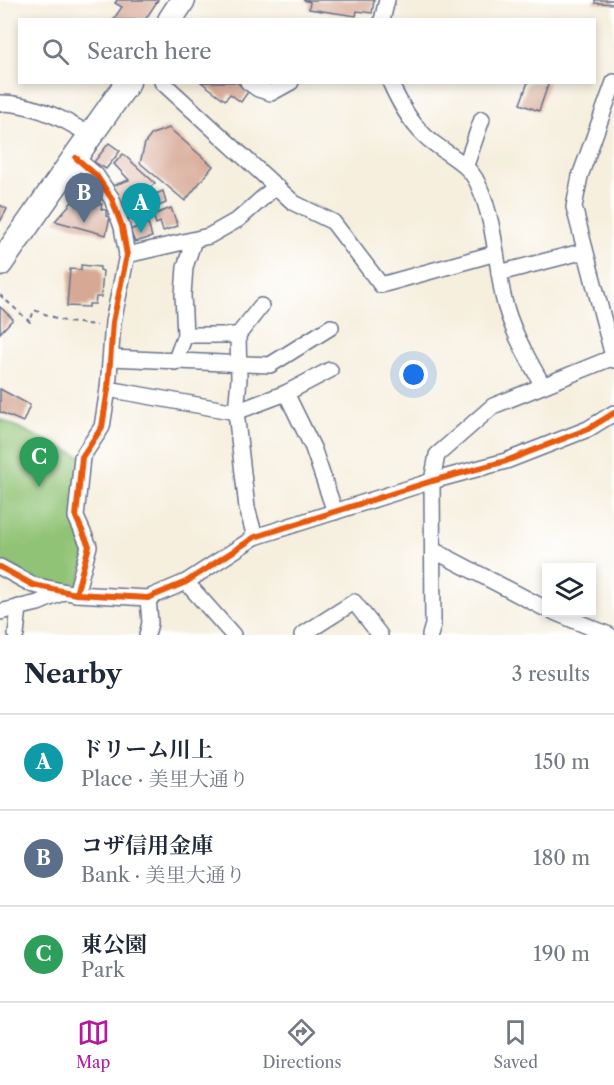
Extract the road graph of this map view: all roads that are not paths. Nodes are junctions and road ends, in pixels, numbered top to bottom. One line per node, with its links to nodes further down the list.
1 (183, 0): 3 (main road)
2 (387, 0): 4 (street)
3 (171, 18)
4 (382, 18)
5 (614, 82): 18 (street)
6 (127, 84): 13 (main road)
7 (164, 84): 16 (street)
8 (251, 84): 9 (street)
9 (287, 84)
10 (391, 84): 15 (street)
11 (0, 103): 13 (street)
12 (482, 119): 15 (street)
13 (91, 136): 14 (main road)
14 (76, 158): 20 (street); 21 (main road)
15 (466, 165): 19 (street)
16 (276, 186): 17 (street); 19 (street)
17 (194, 240): 20 (street); 25 (street)
18 (585, 251): 22 (street); 28 (street)
19 (496, 253): 22 (street)
20 (127, 255): 27 (street)
21 (0, 264)
22 (499, 273): 32 (street)
23 (261, 306): 26 (street)
24 (331, 327): 30 (street)
25 (185, 335): 26 (street); 29 (street)
26 (238, 335): 30 (street)
27 (111, 358): 29 (street); 33 (street)
28 (613, 358): 32 (street)
29 (174, 362): 30 (street)
30 (239, 363): 35 (street)
31 (330, 370): 34 (street)
32 (542, 384): 37 (street)
33 (108, 389): 35 (street); 43 (street)
34 (286, 393): 35 (street); 38 (street)
35 (236, 412): 39 (street)
36 (614, 413): 37 (street)
37 (432, 481): 38 (street); 40 (street)
38 (335, 512): 39 (street)
39 (255, 537): 42 (street)
40 (433, 550): 46 (street); 54 (street)
41 (0, 567): 43 (street)
42 (186, 582): 44 (street); 51 (street)
43 (70, 593): 44 (street); 45 (street)
44 (148, 598): 50 (street)
45 (19, 607): 47 (street); 49 (street)
46 (542, 607)
47 (0, 612)
48 (566, 617): 55 (street)
49 (16, 635)
50 (147, 635)
51 (233, 635)
52 (302, 635): 53 (street)
53 (380, 635)
54 (430, 635)
55 (609, 635)

